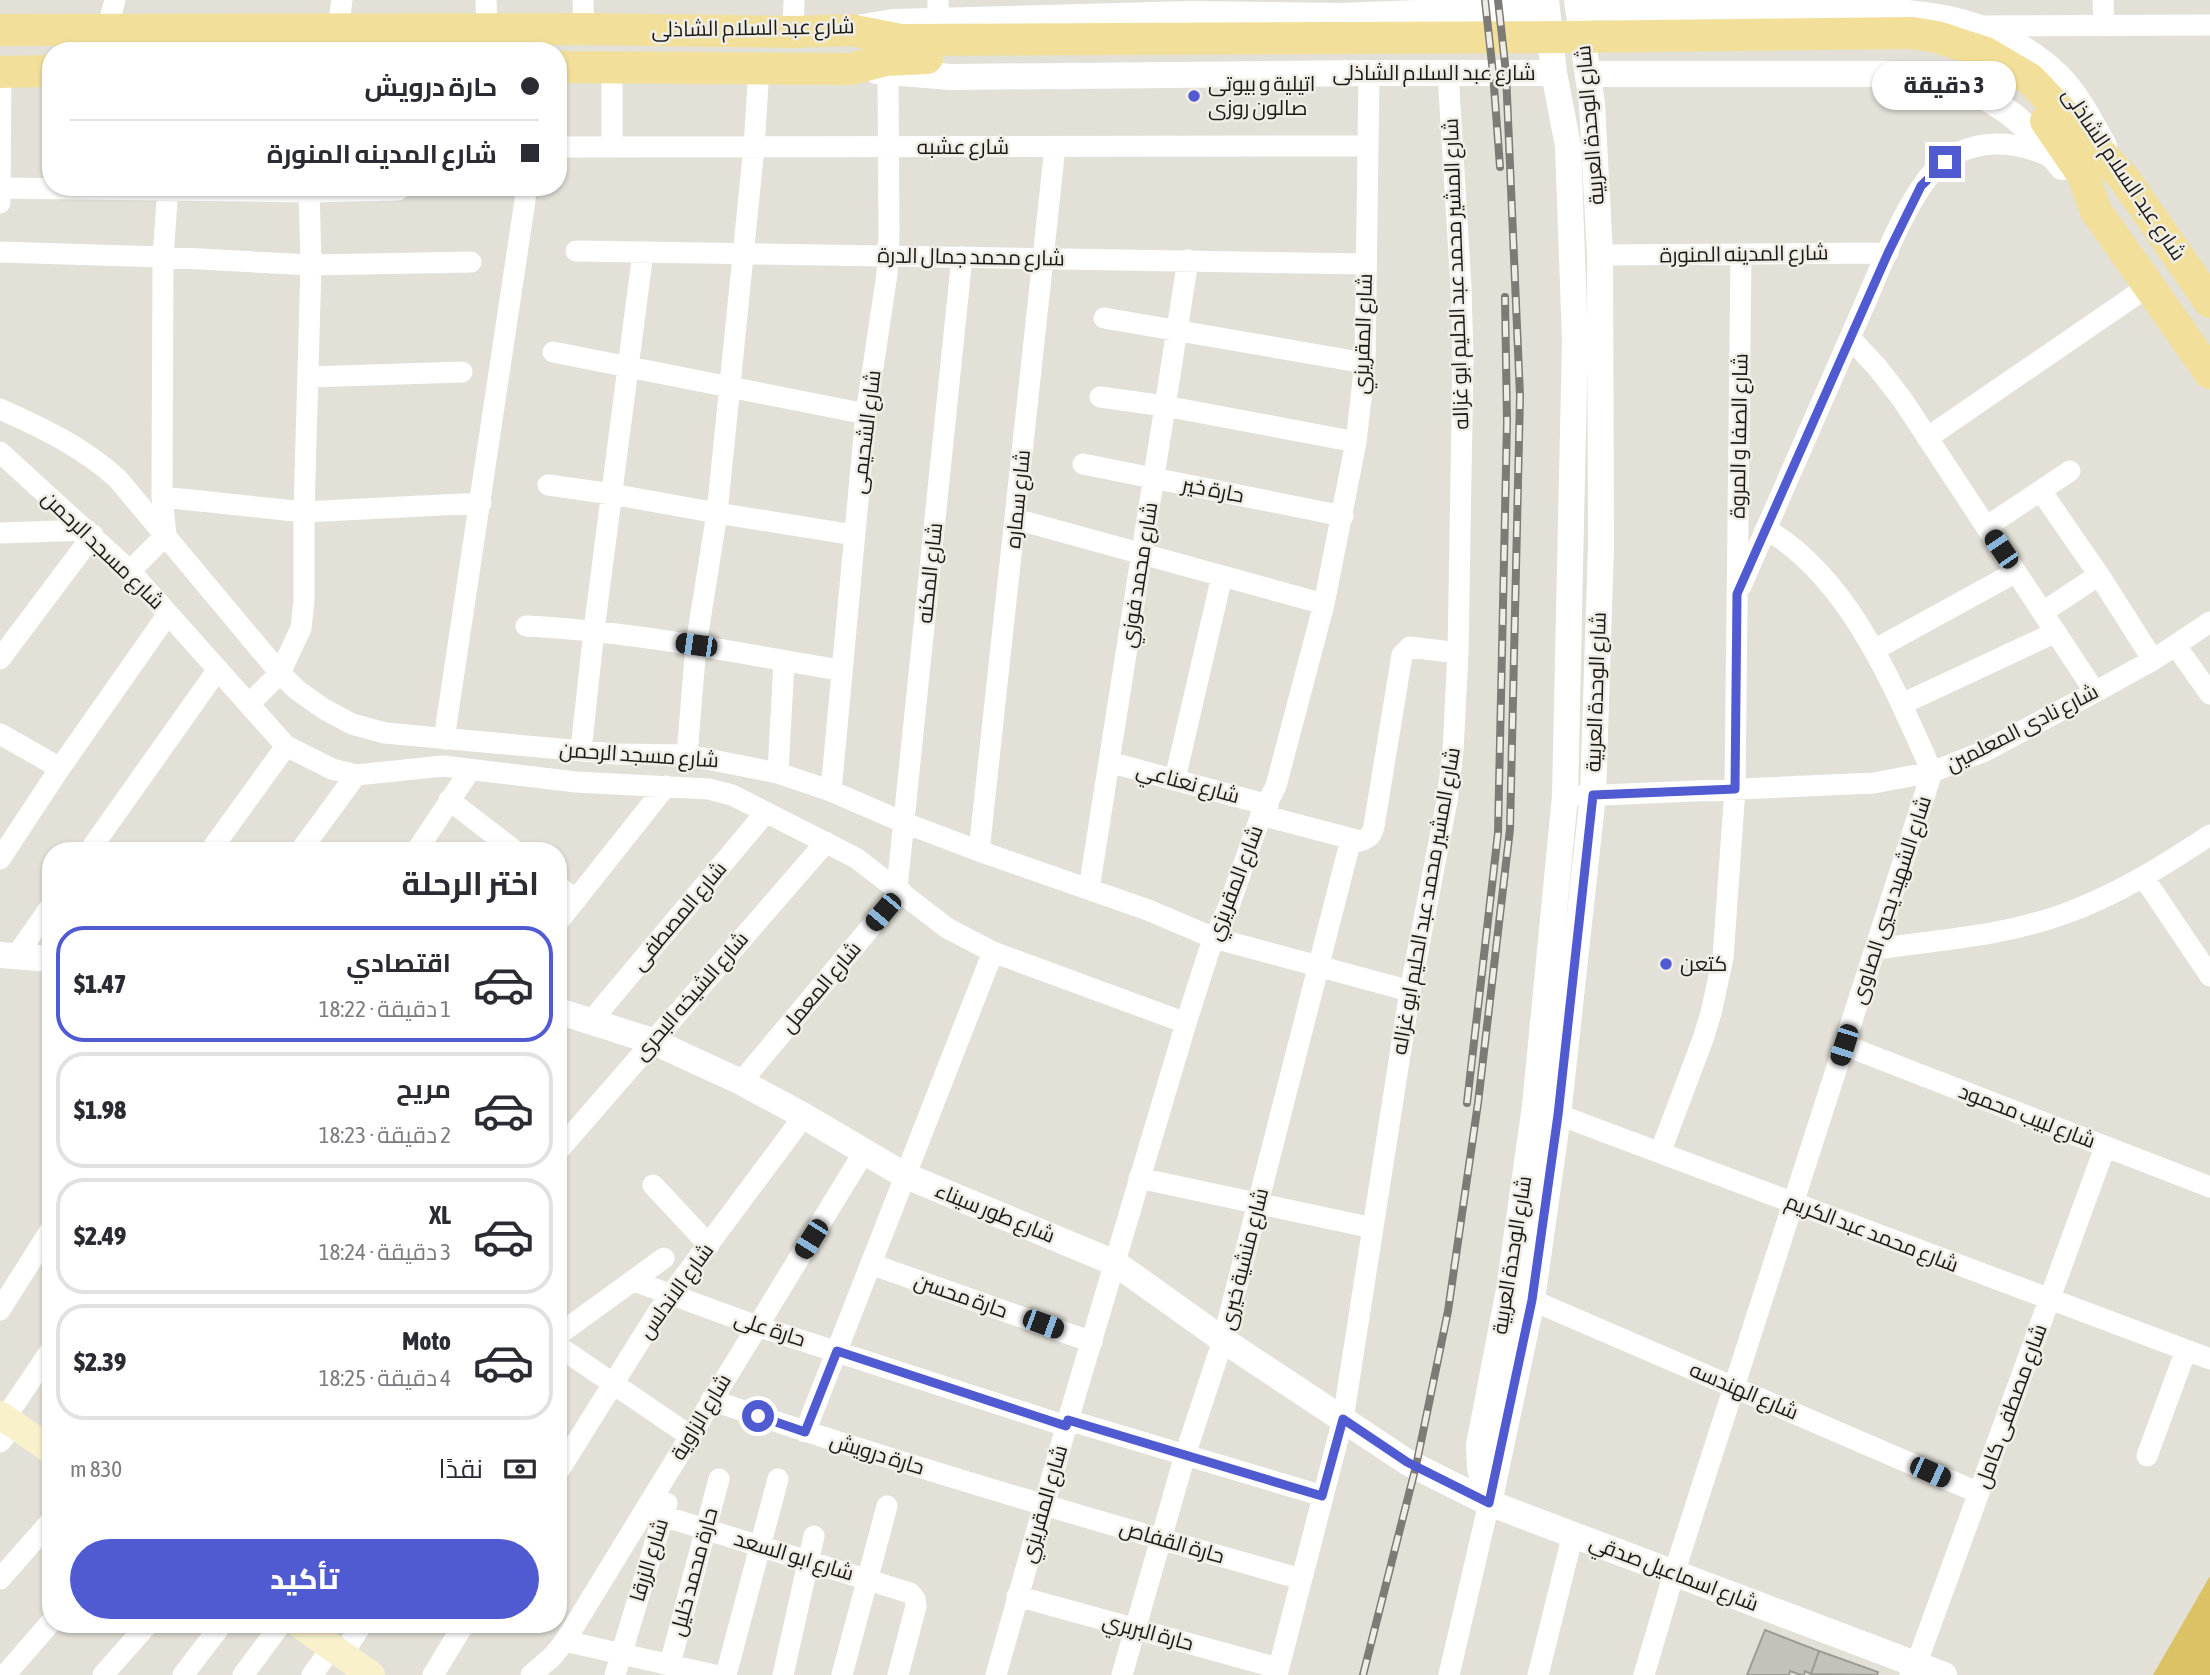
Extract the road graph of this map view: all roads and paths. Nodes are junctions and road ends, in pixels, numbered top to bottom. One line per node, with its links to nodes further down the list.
1 (794, 0): 19 (street)
2 (2103, 0): 14 (street)
3 (1577, 3): 9 (street, شارع عبد السلام الشاذلى); 31 (street, شارع الوحدة العربية)
4 (1546, 4): 7 (street); 30 (street, شارع الوحدة العربية)
5 (1796, 6): 9 (street, شارع عبد السلام الشاذلى); 16 (street, شارع عبد السلام الشاذلى)
6 (1190, 7): 8 (street); 18 (street)
7 (1443, 7): 8 (street)
8 (1340, 8)
9 (1753, 13): 32 (street)
10 (486, 14): 11 (main road, شارع عبد السلام الشاذلى); 13 (main road, شارع عبد السلام الشاذلى)
11 (584, 14): 19 (main road, شارع عبد السلام الشاذلى)
12 (111, 15): 17 (main road, شارع عبد السلام الشاذلى); 20 (main road, شارع عبد السلام الشاذلى)
13 (340, 15): 20 (main road, شارع عبد السلام الشاذلى)
14 (2104, 25): 15 (street); 16 (street)
15 (2210, 25)
16 (1983, 26): 41 (street, شارع عبد السلام الشاذلى)
17 (0, 30)
18 (929, 30): 19 (main road, شارع عبد السلام الشاذلى); 24 (main road); 33 (main road)
19 (793, 32)
20 (231, 40)
21 (612, 66): 22 (main road, شارع عبد السلام الشاذلى); 23 (main road, شارع عبد السلام الشاذلى); 36 (street)
22 (567, 67)
23 (759, 67): 24 (main road, شارع عبد السلام الشاذلى); 37 (street)
24 (850, 69): 27 (street, شارع عبد السلام الشاذلى)
25 (42, 71): 26 (main road)
26 (0, 72): 42 (street)
27 (888, 72): 28 (street, شارع عبد السلام الشاذلى); 38 (street, شارع الشحيمى)
28 (1369, 73): 29 (street, شارع عبد السلام الشاذلى); 35 (street, شارع المقريزي)
29 (1448, 73): 30 (street, شارع عبد السلام الشاذلى); 119 (street, شارع المشير محمد عبد الحليم ابو غزاله)
30 (1555, 73): 101 (street, شارع الوحدة العربية)
31 (1589, 74): 32 (street, شارع عبد السلام الشاذلى); 55 (street, شارع الوحدة العربية)
32 (1754, 74): 40 (street, شارع عبد السلام الشاذلى)
33 (2060, 122): 41 (main road); 48 (main road)
34 (567, 146): 36 (street, شارع عشبه)
35 (1368, 146): 39 (street, شارع عشبه); 62 (street, شارع المقريزي)
36 (612, 147): 37 (street, شارع عشبه)
37 (754, 147): 38 (street, شارع عشبه); 53 (street)
38 (889, 147): 39 (street, شارع عشبه); 56 (street, شارع الشحيمى)
39 (1055, 147): 59 (street, شارع سماره)
40 (2058, 161): 48 (street, شارع عبد السلام الشاذلى); 52 (street)
41 (2123, 177): 64 (main road, شارع عبد السلام الشاذلى)
42 (0, 188): 43 (street); 47 (street)
43 (42, 188)
44 (167, 196): 57 (street)
45 (309, 196): 63 (street)
46 (526, 196): 90 (street)
47 (0, 203)
48 (2096, 211): 65 (main road, شارع عبد السلام الشاذلى)
49 (576, 251): 51 (street, شارع محمد جمال الدرة)
50 (0, 252): 57 (street)
51 (643, 253): 53 (street, شارع محمد جمال الدرة); 71 (street)
52 (1888, 253): 54 (street, شارع المدينه المنورة); 68 (street)
53 (743, 254): 56 (street, شارع محمد جمال الدرة); 75 (street)
54 (1741, 254): 55 (street, شارع المدينه المنورة); 108 (street, شارع الصفا و المروة)
55 (1600, 255): 102 (street, شارع الوحدة العربية)
56 (889, 256): 58 (street, شارع محمد جمال الدرة); 79 (street, شارع الشحيمى)
57 (163, 257): 63 (street); 89 (street)
58 (962, 257): 59 (street, شارع محمد جمال الدرة); 150 (street, شارع المكنه)
59 (1043, 257): 60 (street, شارع محمد جمال الدرة); 94 (street, شارع سماره)
60 (1188, 260): 62 (street, شارع محمد جمال الدرة); 67 (street, شارع محمد فوزي)
61 (471, 262): 63 (street)
62 (1366, 264): 70 (street, شارع المقريزي)
63 (311, 265): 74 (street)
64 (2205, 284)
65 (2150, 285): 73 (main road, شارع عبد السلام الشاذلى); 80 (street)
66 (1104, 318): 67 (street)
67 (1177, 330): 70 (street); 77 (street, شارع محمد فوزي)
68 (1850, 338): 80 (street); 96 (street)
69 (554, 352): 71 (street)
70 (1365, 363): 81 (street, شارع المقريزي)
71 (628, 367): 75 (street); 88 (street)
72 (462, 372): 74 (street)
73 (2210, 373)
74 (309, 377): 91 (street)
75 (729, 387): 79 (street); 92 (street)
76 (1100, 397): 77 (street)
77 (1165, 406): 81 (street); 85 (street, شارع محمد فوزي)
78 (0, 409): 99 (street, شارع مسجد الرحمن)
79 (866, 414): 100 (street, شارع الشحيمى)
80 (1927, 438): 95 (street)
81 (1356, 442): 93 (street, شارع المقريزي)
82 (0, 452): 98 (street, شارع مسجد الرحمن)
83 (1083, 464): 85 (street, حارة خير)
84 (2070, 471): 87 (street)
85 (1154, 478): 93 (street, حارة خير); 103 (street, شارع محمد فوزي)
86 (548, 485): 88 (street)
87 (2041, 491): 95 (street); 106 (street)
88 (612, 494): 92 (street); 114 (street)
89 (162, 497): 91 (street); 99 (street)
90 (481, 503): 91 (street); 131 (street)
91 (304, 512): 125 (street)
92 (717, 513): 100 (street); 116 (street)
93 (1343, 516): 109 (street, شارع المقريزي)
94 (1016, 520): 103 (street); 159 (street, شارع سماره)
95 (1986, 527): 105 (street)
96 (1766, 529): 108 (street); 118 (street)
97 (0, 533): 98 (street)
98 (90, 533): 104 (street, شارع مسجد الرحمن); 120 (street)
99 (166, 535): 104 (street); 125 (street, شارع مسجد الرحمن)
100 (854, 535): 124 (street, شارع الشحيمى)
101 (1572, 545): 102 (street); 146 (street, شارع الوحدة العربية)
102 (1601, 546): 145 (street, شارع الوحدة العربية)
103 (1142, 554): 107 (street); 135 (street, شارع محمد فوزي)
104 (130, 571): 111 (street, شارع مسجد الرحمن)
105 (2016, 572): 110 (street); 118 (street)
106 (2099, 575): 110 (street); 121 (street)
107 (1222, 576): 109 (street); 141 (street)
108 (1737, 594): 143 (street, شارع الصفا و المروة)
109 (1324, 604): 148 (street, شارع المقريزي)
110 (2043, 612): 115 (street)
111 (169, 614): 123 (street, شارع مسجد الرحمن); 136 (street)
112 (2210, 622): 117 (street, شارع نادى المعلمين)
113 (526, 626): 114 (street)
114 (594, 630): 116 (street); 133 (street)
115 (2056, 632): 126 (street); 129 (street)
116 (696, 645): 122 (street); 134 (street)
117 (2176, 646): 121 (street, شارع نادى المعلمين); 127 (street)
118 (1874, 650): 129 (street)
119 (1458, 653): 152 (street); 175 (street, شارع المشير محمد عبد الحليم ابو غزاله)
120 (0, 659)
121 (2153, 660): 126 (street, شارع نادى المعلمين)
122 (784, 661): 124 (street); 139 (street)
123 (218, 669): 128 (street, شارع مسجد الرحمن); 153 (street)
124 (841, 670): 144 (street, شارع الشحيمى)
125 (280, 673): 128 (street); 131 (street, شارع مسجد الرحمن)
126 (2095, 692): 138 (street, شارع نادى المعلمين)
127 (2210, 694)
128 (249, 704): 132 (street, شارع مسجد الرحمن)
129 (1902, 704): 138 (street)
130 (0, 734): 136 (street)
131 (444, 739): 133 (street, شارع مسجد الرحمن)
132 (286, 746): 140 (street, شارع مسجد الرحمن); 154 (street)
133 (581, 750): 134 (street, شارع مسجد الرحمن)
134 (687, 755): 139 (street, شارع مسجد الرحمن)
135 (1109, 762): 141 (street, شارع نعناعي); 162 (street, شارع محمد فوزي)
136 (60, 768): 160 (street)
137 (471, 769): 140 (street, شارع مسجد الرحمن); 142 (street, شارع مسجد الرحمن); 147 (street)
138 (1932, 772): 143 (street, شارع نادى المعلمين); 169 (street, شارع الشهيد يحيي الصاوى)
139 (778, 773): 144 (street, شارع مسجد الرحمن)
140 (356, 775): 155 (street)
141 (1175, 779): 148 (street, شارع نعناعي)
142 (666, 786): 149 (street, شارع مسجد الرحمن); 165 (street)
143 (1735, 789): 145 (street, شارع نادى المعلمين); 187 (street, شارع الصفا و المروة)
144 (831, 791): 150 (street, شارع مسجد الرحمن)
145 (1593, 795): 146 (street, شارع نادى المعلمين); 182 (street, شارع الوحدة العربية)
146 (1565, 796): 182 (street, شارع الوحدة العربية)
147 (449, 800): 156 (street); 157 (street)
148 (1264, 810): 152 (street, شارع نعناعي); 168 (street, شارع المقريزي)
149 (766, 812): 158 (street, شارع مسجد الرحمن); 177 (street, شارع المصطفى)
150 (905, 823): 159 (street, شارع مسجد الرحمن); 163 (street, شارع المكنه)
151 (2210, 835): 161 (street)
152 (1351, 839): 173 (street, شارع منشية خيرى)
153 (96, 842)
154 (217, 842)
155 (307, 842)
156 (422, 842)
157 (503, 842)
158 (825, 842): 163 (street, شارع مسجد الرحمن); 179 (street, شارع الشيخه البحرى)
159 (979, 851): 162 (street, شارع مسجد الرحمن)
160 (0, 859)
161 (2144, 878): 169 (street); 174 (street)
162 (1089, 889): 168 (street, شارع مسجد الرحمن)
163 (899, 890): 170 (street, شارع مسجد الرحمن); 181 (street, شارع المعمل)
164 (567, 893): 165 (street)
165 (576, 900): 166 (street)
166 (567, 911)
167 (42, 916): 171 (street)
168 (1214, 938): 173 (street, شارع مسجد الرحمن); 178 (street, شارع المقريزي)
169 (1875, 949): 180 (street, شارع الشهيد يحيي الصاوى)
170 (993, 952): 178 (street, شارع مسجد الرحمن); 188 (street)
171 (8, 956): 172 (street)
172 (42, 958)
173 (1318, 968): 175 (street, شارع مسجد الرحمن); 192 (street, شارع منشية خيرى)
174 (2210, 976)
175 (1410, 991): 194 (street, شارع المشير محمد عبد الحليم ابو غزاله)
176 (567, 1013): 177 (street, شارع طور سيناء)
177 (592, 1020): 179 (street, شارع طور سيناء)
178 (1186, 1023): 189 (street, شارع المقريزي)
179 (652, 1041): 181 (street, شارع طور سيناء); 184 (street, شارع الشيخه البحرى)
180 (1844, 1045): 185 (street, شارع لبيب محمود); 193 (street, شارع الشهيد يحيي الصاوى)
181 (741, 1082): 183 (street, شارع طور سيناء)
182 (1546, 1110): 187 (street, شارع محمد عبد الكريم); 201 (street, شارع الوحدة العربية)
183 (804, 1116): 186 (street, شارع طور سيناء); 196 (street, شارع الاندلس)
184 (567, 1141)
185 (2105, 1146): 191 (street, شارع لبيب محمود); 203 (street, شارع مصطفى كامل)
186 (864, 1152): 188 (street, شارع طور سيناء); 205 (street, شارع الزاوية)
187 (1660, 1153): 193 (street, شارع محمد عبد الكريم)
188 (904, 1175): 198 (street, شارع طور سيناء); 199 (street)
189 (1139, 1178): 192 (street); 198 (street, شارع المقريزي)
190 (653, 1185): 196 (street)
191 (2210, 1188)
192 (1258, 1203): 194 (street); 207 (street, شارع منشية خيرى)
193 (1793, 1203): 203 (street, شارع محمد عبد الكريم); 215 (street, شارع الشهيد يحيي الصاوى)
194 (1373, 1228): 217 (street, شارع المشير محمد عبد الحليم ابو غزاله)
195 (42, 1243): 204 (street)
196 (709, 1245): 202 (street, شارع الاندلس)
197 (664, 1258): 200 (street)
198 (1115, 1263): 207 (street, شارع طور سيناء); 208 (street, شارع المقريزي)
199 (871, 1264): 208 (street, حارة محسن); 210 (street)
200 (634, 1281): 202 (street, حارة على); 206 (street)
201 (1520, 1295): 215 (street, شارع الهندسه); 231 (street, شارع الوحدة العربية)
202 (671, 1296): 205 (street, حارة على); 214 (street, شارع الاندلس)
203 (2049, 1299): 209 (street, شارع محمد عبد الكريم); 229 (street, شارع مصطفى كامل)
204 (0, 1310)
205 (757, 1325): 210 (street, حارة على); 216 (street, شارع الزاوية)
206 (567, 1329)
207 (1223, 1340): 217 (street, شارع طور سيناء); 223 (street, شارع منشية خيرى)
208 (1092, 1342): 218 (street, شارع المقريزي)
209 (2186, 1350): 212 (street, شارع محمد عبد الكريم); 224 (street)
210 (837, 1351): 218 (street, حارة على); 220 (street)
211 (567, 1352): 214 (street)
212 (2210, 1359)
213 (42, 1365): 219 (street)
214 (614, 1383): 221 (street); 225 (street, شارع الاندلس)
215 (1734, 1387): 229 (street, شارع الهندسه); 242 (street, شارع الشهيد يحيي الصاوى)
216 (711, 1400): 220 (street, حارة درويش); 221 (street, شارع الزاوية)
217 (1343, 1419): 226 (street, شارع طور سيناء); 230 (street, شارع المشير محمد عبد الحليم ابو غزاله)
218 (1067, 1423): 223 (street, حارة على); 232 (street, شارع المقريزي)
219 (5, 1425): 222 (main road)
220 (805, 1432): 232 (street, حارة درويش)
221 (687, 1441): 234 (street, شارع الزرقا); 255 (street, شارع الزاوية)
222 (42, 1445)
223 (1185, 1455): 230 (street, حارة على); 239 (street, شارع منشية خيرى)
224 (2147, 1456)
225 (567, 1458)
226 (1407, 1462): 231 (street, شارع اسماعيل صدقي)
227 (719, 1479): 235 (street, حارة محمد خليل)
228 (778, 1479): 240 (street)
229 (1979, 1493): 260 (street, شارع مصطفى كامل)
230 (1322, 1496): 245 (street, شارع المشير محمد عبد الحليم ابو غزاله)
231 (1489, 1503): 237 (street, شارع اسماعيل صدقي); 277 (street, شارع الوحدة العربية)
232 (1043, 1505): 239 (street, حارة القفاص); 246 (street, شارع المقريزي)
233 (887, 1506): 244 (street)
234 (663, 1516): 235 (street, شارع ابو السعد); 257 (street, شارع الزرقا)
235 (706, 1530): 240 (street, شارع ابو السعد); 258 (street, حارة محمد خليل)
236 (42, 1531): 243 (street)
237 (1573, 1534): 242 (street, شارع اسماعيل صدقي); 278 (street)
238 (814, 1536): 241 (street)
239 (1161, 1539): 245 (street, حارة القفاص); 247 (street, شارع منشية خيرى)
240 (760, 1546): 241 (street, شارع ابو السعد); 271 (street)
241 (809, 1561): 244 (street, شارع ابو السعد); 272 (street)
242 (1675, 1573): 260 (street, شارع اسماعيل صدقي); 279 (street, شارع الشهيد يحيي الصاوى)
243 (0, 1579)
244 (868, 1579): 273 (street); 274 (street, شارع ابو السعد)
245 (1301, 1579): 259 (street, شارع المشير محمد عبد الحليم ابو غزاله)
246 (1017, 1596): 247 (street, حارة البربري); 275 (street, شارع المقريزي)
247 (1135, 1629): 259 (street, حارة البربري); 276 (street, شارع منشية خيرى)
248 (42, 1632): 261 (street)
249 (140, 1633): 262 (street)
250 (215, 1633): 263 (street)
251 (274, 1633): 264 (street)
252 (312, 1633): 256 (main road)
253 (354, 1633): 256 (street)
254 (459, 1633): 267 (street)
255 (565, 1641): 257 (street); 268 (street, شارع الزاوية)
256 (337, 1651): 265 (street); 266 (main road)
257 (621, 1654): 258 (street); 269 (street, شارع الزرقا)
258 (670, 1664): 270 (street)
259 (1277, 1672)
260 (1915, 1672): 280 (street, شارع اسماعيل صدقي)
261 (5, 1675)
262 (103, 1675)
263 (183, 1675)
264 (243, 1675)
265 (312, 1675)
266 (371, 1675)
267 (433, 1675)
268 (531, 1675)
269 (615, 1675)
270 (714, 1675)
271 (726, 1675)
272 (783, 1675)
273 (842, 1675)
274 (898, 1675)
275 (996, 1675)
276 (1122, 1675)
277 (1449, 1675)
278 (1538, 1675)
279 (1644, 1675)
280 (1944, 1675)

